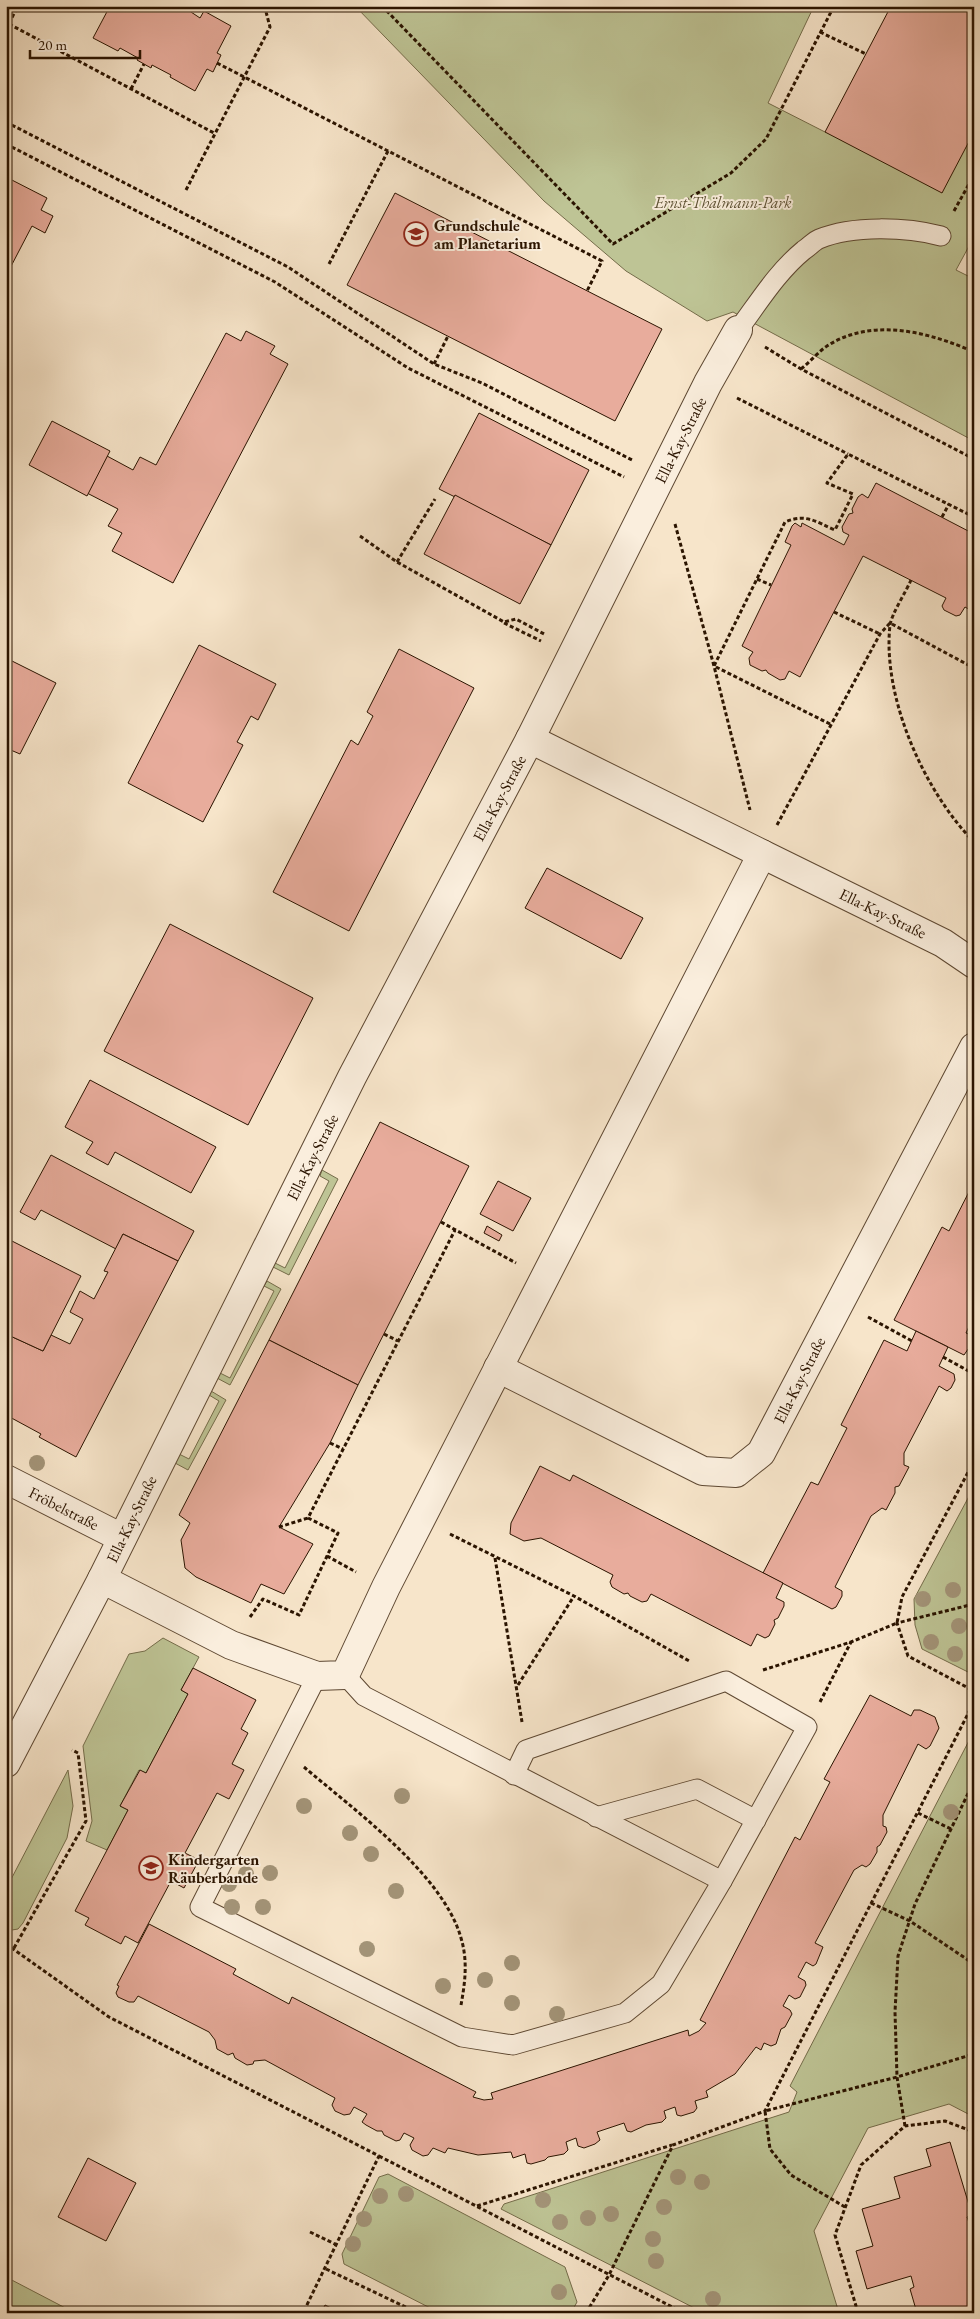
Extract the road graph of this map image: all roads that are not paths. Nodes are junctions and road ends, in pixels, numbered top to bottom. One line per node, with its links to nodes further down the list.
1 (941, 236): 2 (lane, Ella-Kay-Straße)
2 (738, 330): 3 (street, Ella-Kay-Straße)
3 (530, 739): 4 (street, Ella-Kay-Straße); 9 (street, Ella-Kay-Straße)
4 (762, 854): 5 (street, Ella-Kay-Straße); 7 (street)
5 (974, 964)
6 (974, 1047): 7 (street, Ella-Kay-Straße)
7 (498, 1368): 11 (street)
8 (6, 1479): 9 (street, Fröbelstraße)
9 (122, 1538): 10 (street, Ella-Kay-Straße)
10 (102, 1579): 12 (street, Ella-Kay-Straße); 13 (street, Ella-Kay-Straße)
11 (345, 1675): 12 (street, Ella-Kay-Straße); 14 (lane)
12 (317, 1676): 17 (lane)
13 (6, 1763)
14 (514, 1775): 15 (lane); 16 (lane)
15 (596, 1817): 16 (lane); 17 (lane)
16 (756, 1820): 17 (lane)
17 (722, 1881)

